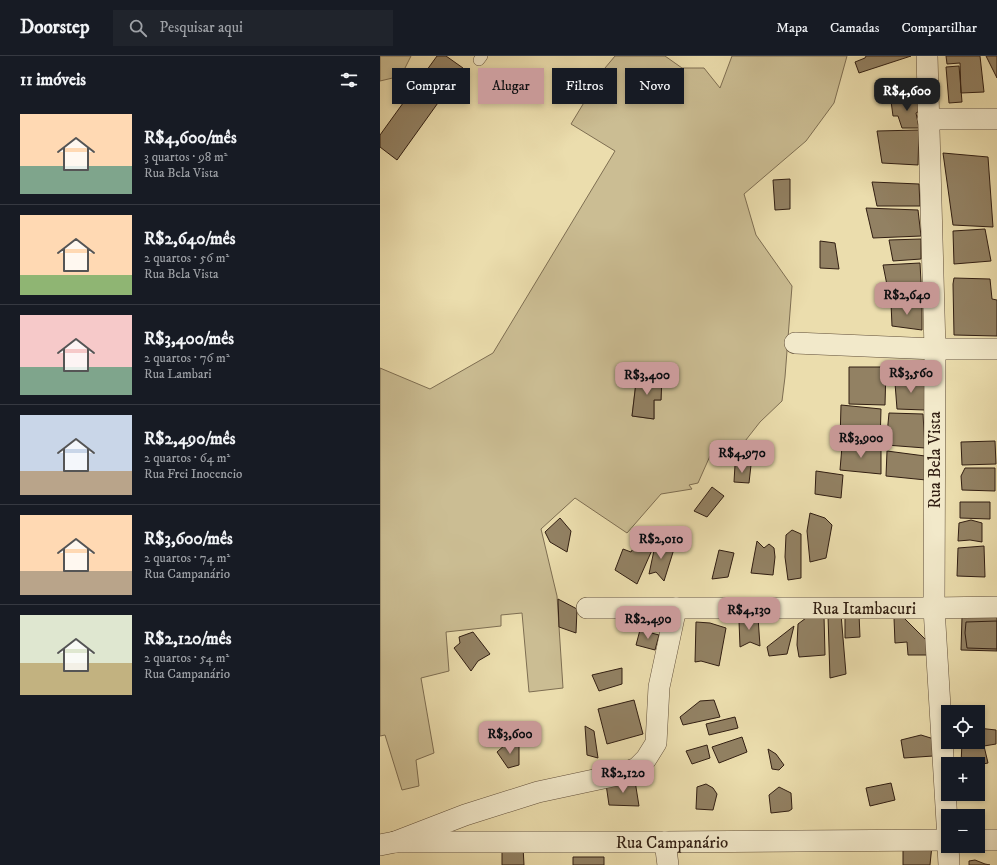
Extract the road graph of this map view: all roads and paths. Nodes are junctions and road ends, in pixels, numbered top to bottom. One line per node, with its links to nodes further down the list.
1 (927, 56): 2 (street, Rua Bela Vista)
2 (928, 119): 3 (street); 5 (street, Rua Bela Vista)
3 (997, 119)
4 (795, 343): 5 (street)
5 (935, 348): 6 (street); 10 (street, Rua Bela Vista)
6 (997, 349)
7 (997, 606): 10 (street, Rua Itambacuri)
8 (587, 608): 9 (street, Rua Itambacuri)
9 (676, 608): 10 (street, Rua Itambacuri); 16 (street, Rua Campanário)
10 (934, 608): 11 (street, Rua Bela Vista)
11 (946, 809)
12 (941, 839): 15 (street, Rua Campanário)
13 (985, 840): 14 (street)
14 (997, 840)
15 (665, 842): 16 (street, Rua Campanário); 18 (street)
16 (388, 844)
17 (948, 853): 19 (street)
18 (668, 865)
19 (949, 865)

